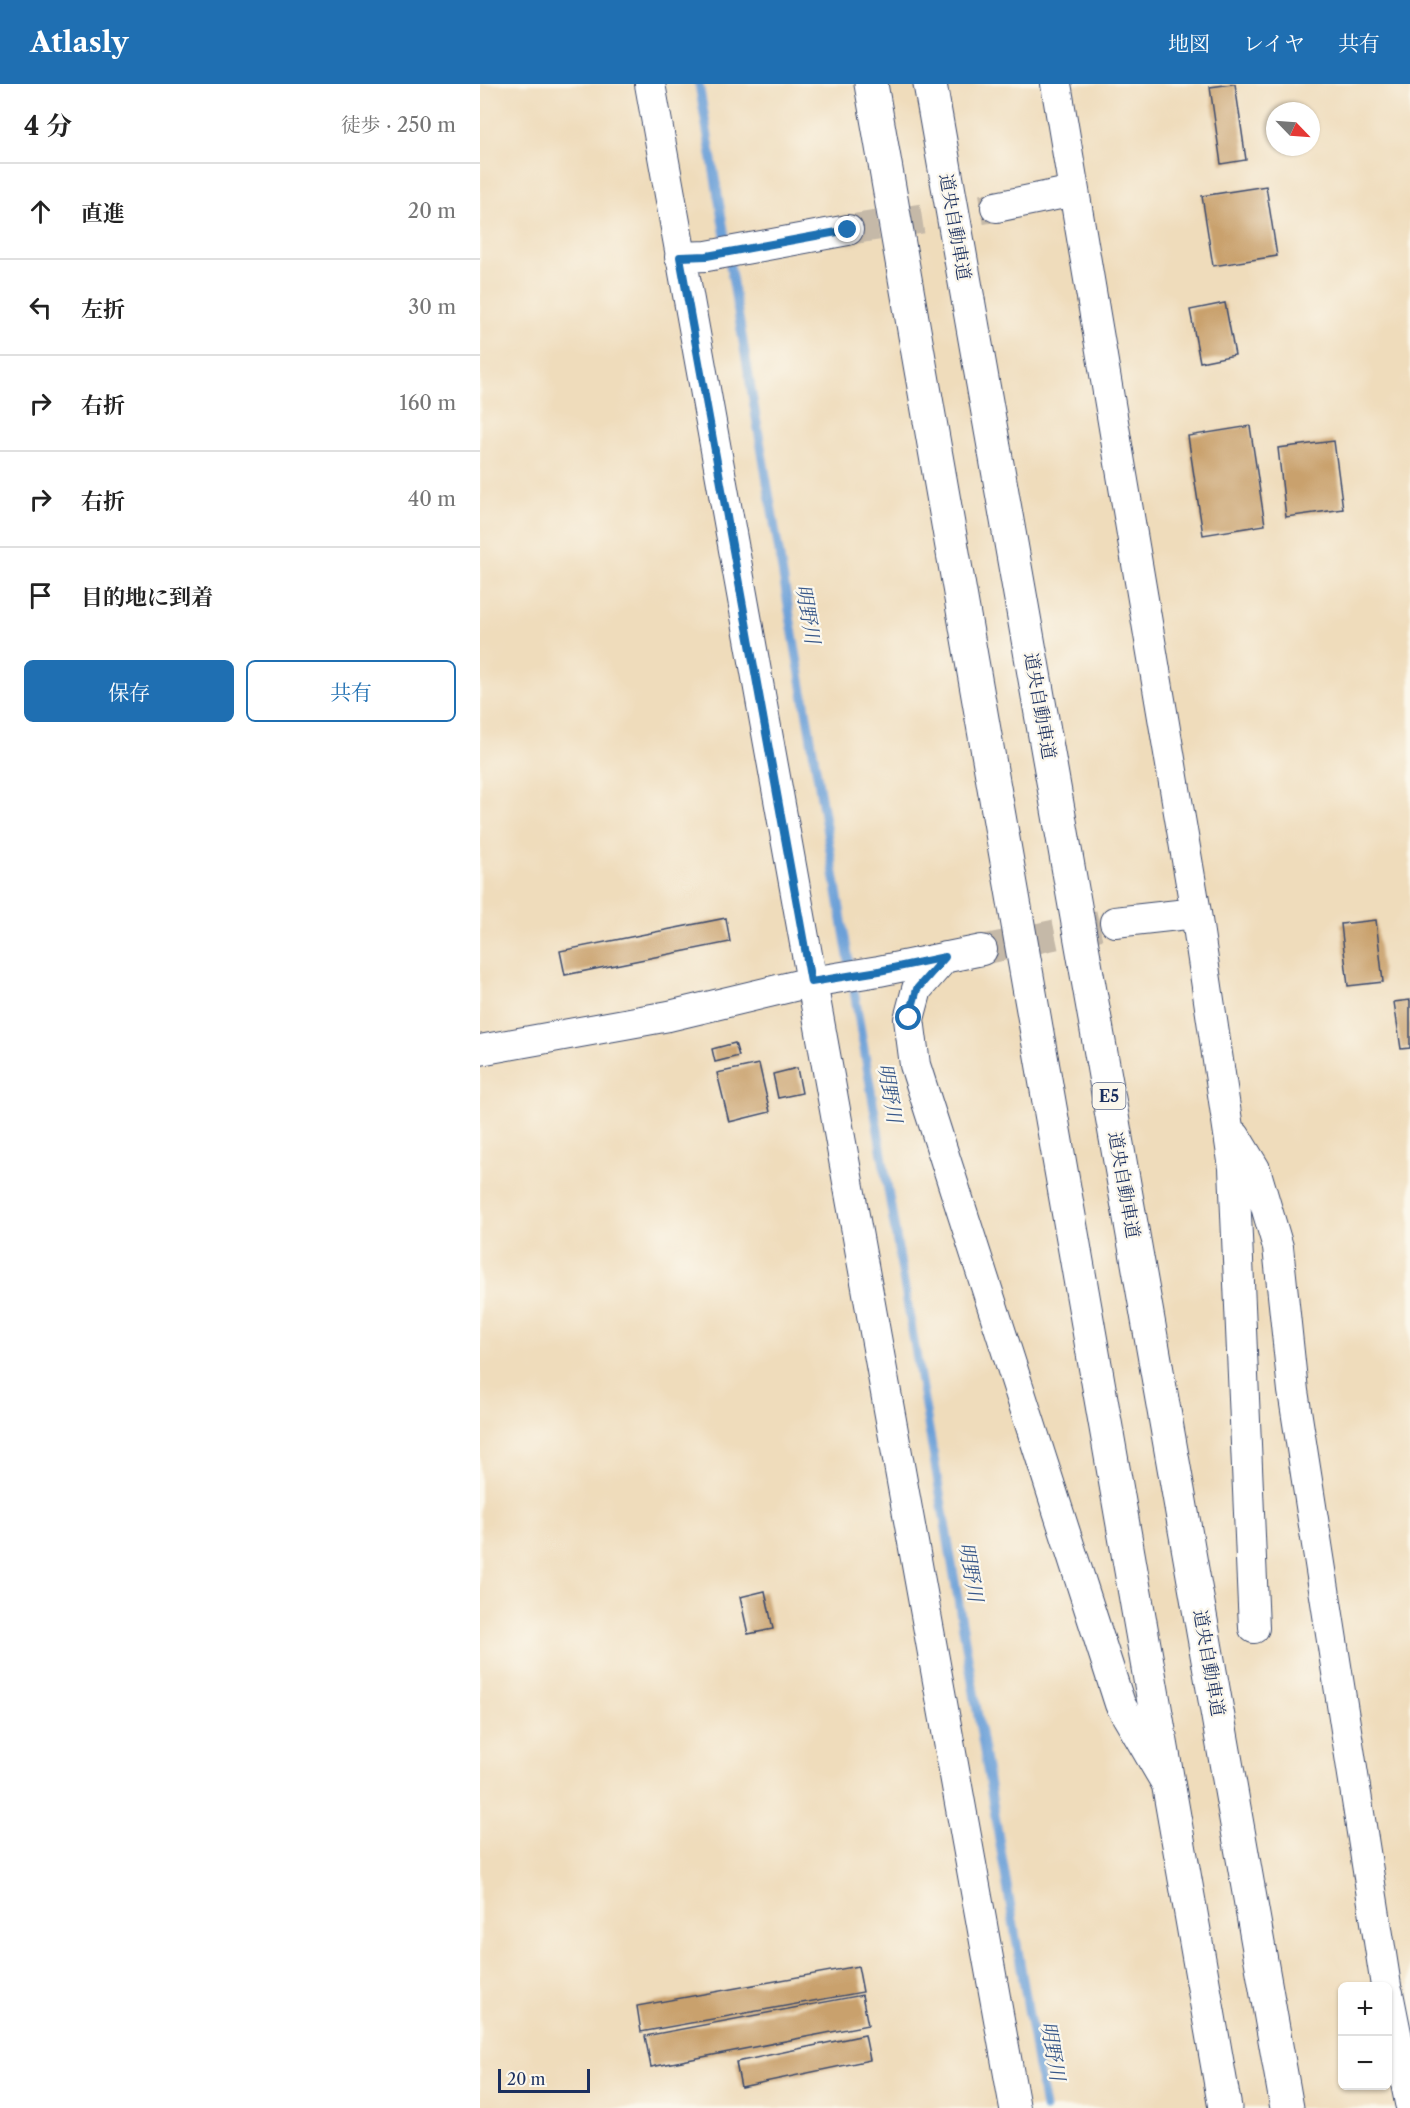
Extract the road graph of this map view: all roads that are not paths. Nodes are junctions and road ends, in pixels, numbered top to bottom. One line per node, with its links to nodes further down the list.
1 (650, 84): 8 (street)
2 (871, 84): 17 (highway)
3 (930, 84): 23 (highway, 道央自動車道 / E5)
4 (1056, 84): 5 (street)
5 (1074, 191): 6 (street); 9 (street)
6 (996, 207)
7 (848, 230): 8 (street)
8 (694, 256): 13 (street)
9 (1196, 913): 10 (street); 15 (street)
10 (1115, 922)
11 (982, 950): 12 (street)
12 (945, 957): 13 (street); 17 (street)
13 (824, 980): 14 (street); 21 (street)
14 (480, 1050)
15 (1227, 1120): 16 (street); 18 (street)
16 (1254, 1628)
17 (1169, 1788): 22 (highway)
18 (1385, 1982)
19 (1392, 2013): 20 (street)
20 (1410, 2103)
21 (1015, 2108)
22 (1225, 2108)
23 (1287, 2108)

